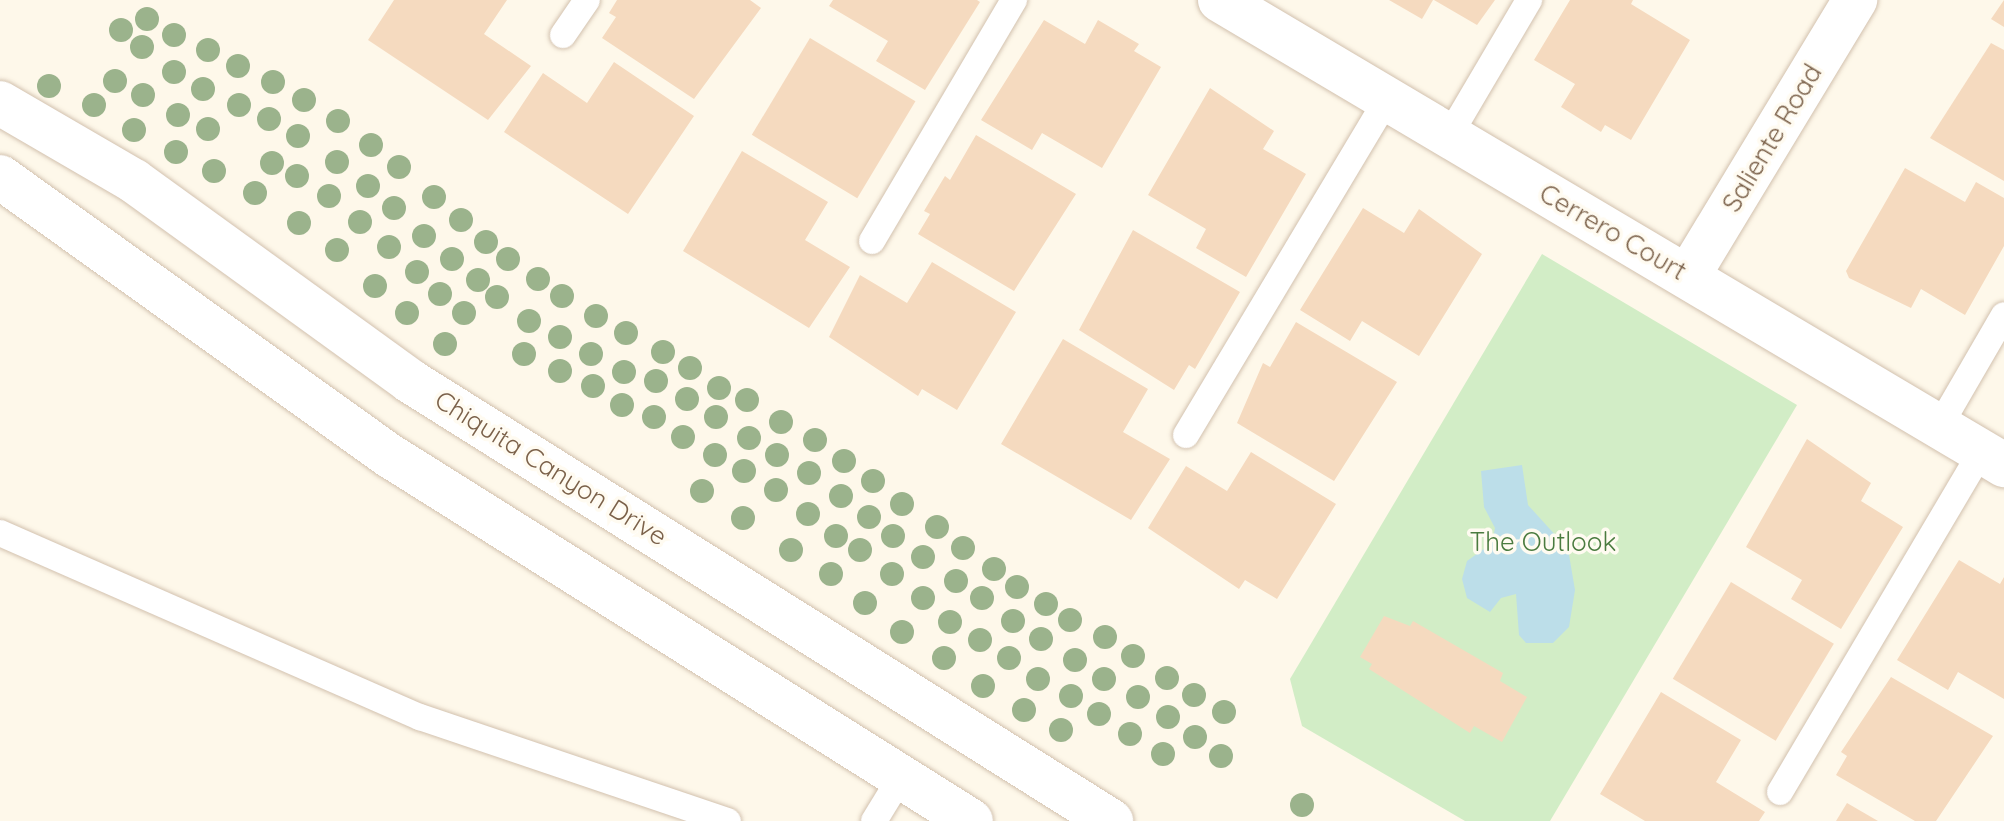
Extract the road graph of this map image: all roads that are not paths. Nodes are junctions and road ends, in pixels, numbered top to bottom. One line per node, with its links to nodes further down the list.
1 (587, 0): 6 (lane)
2 (1014, 0): 11 (lane)
3 (1220, 0): 7 (main road, Cerrero Court)
4 (1529, 0): 9 (lane)
5 (1855, 0): 12 (main road, Saliente Road)
6 (563, 35)
7 (1387, 99): 9 (main road, Cerrero Court); 15 (lane)
8 (0, 103): 23 (main road, Chiquita Canyon Drive)
9 (1449, 136): 12 (main road, Cerrero Court)
10 (0, 177): 18 (main road)
11 (872, 241)
12 (1688, 276): 14 (main road, Cerrero Court)
13 (2004, 315): 14 (lane)
14 (1939, 427): 16 (main road, Cerrero Court)
15 (1186, 435)
16 (1992, 459): 19 (lane)
17 (0, 533): 20 (lane)
18 (901, 777): 21 (lane); 22 (main road)
19 (1780, 792)
20 (728, 821)
21 (874, 821)
22 (971, 821)
23 (1111, 821)

